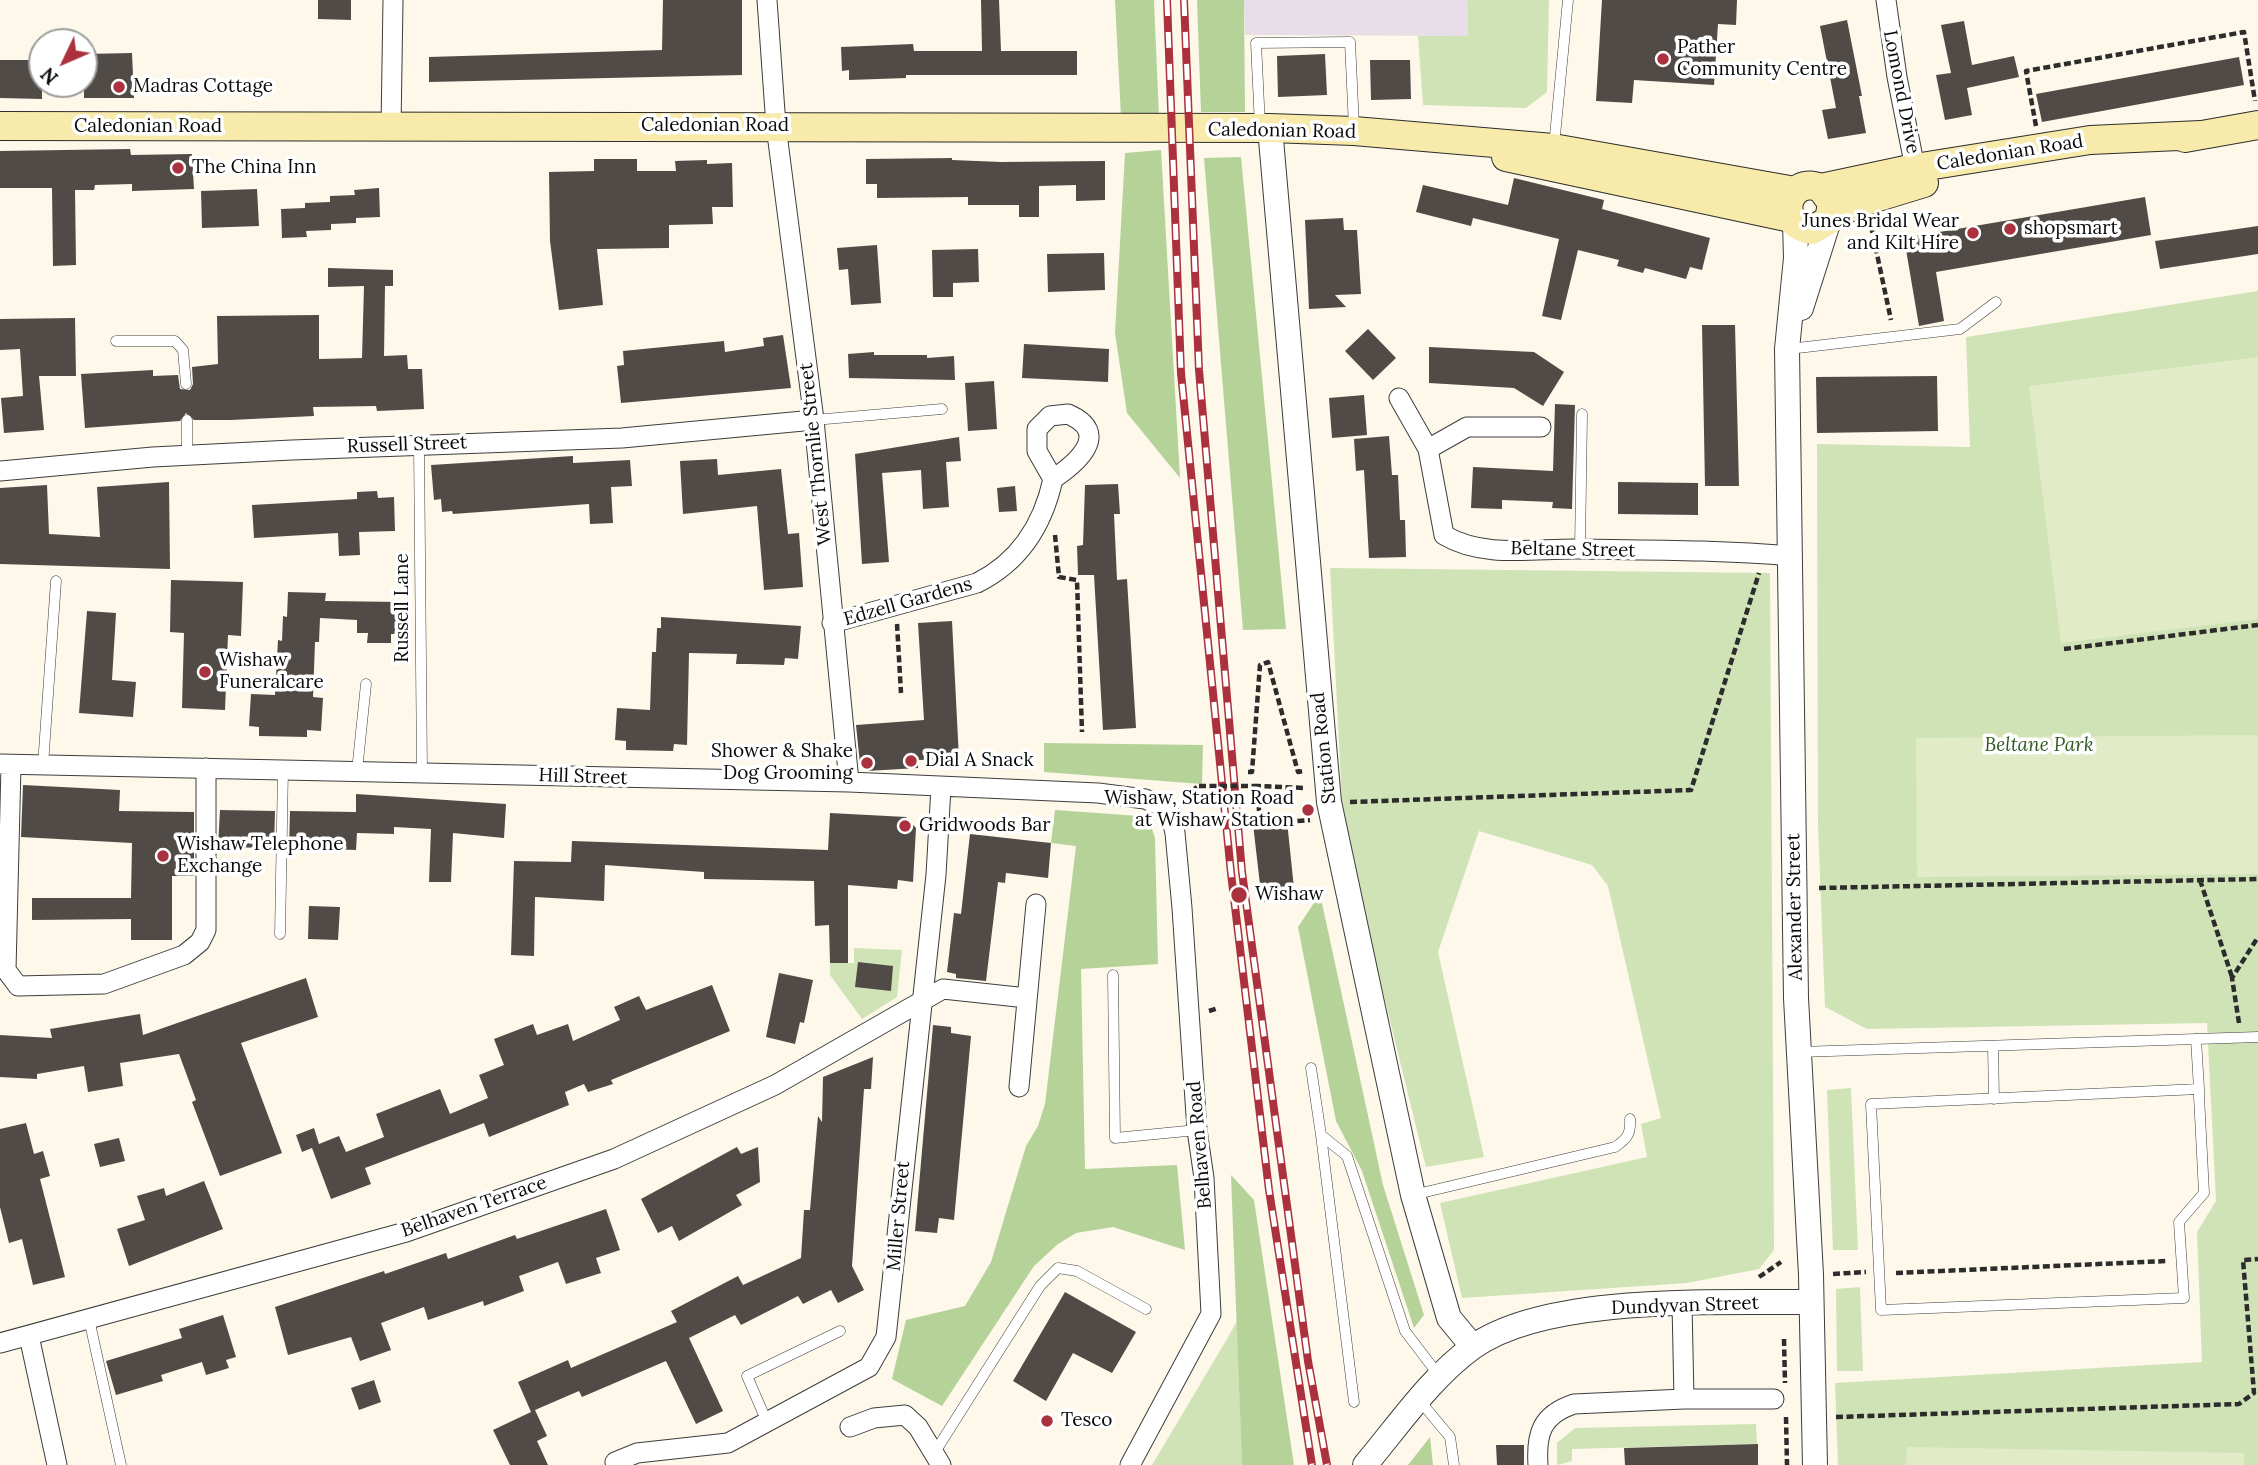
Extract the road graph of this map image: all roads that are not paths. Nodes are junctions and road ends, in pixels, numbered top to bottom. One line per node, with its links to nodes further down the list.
1 (393, 0): 8 (street)
2 (767, 0): 7 (street, West Thornlie Street)
3 (1568, 0): 13 (lane)
4 (1886, 0): 14 (street, Lomond Drive)
5 (2257, 117): 11 (main road, Caledonian Road)
6 (0, 126): 8 (main road, Caledonian Road)
7 (776, 126): 8 (main road, Caledonian Road); 9 (main road, Caledonian Road); 25 (street, West Thornlie Street)
8 (391, 128)
9 (1265, 128): 10 (main road, Caledonian Road); 10 (lane); 62 (street, Station Road)
10 (1354, 131): 12 (main road, Caledonian Road)
11 (2201, 135): 14 (main road, Caledonian Road); 14 (main road, Caledonian Road)
12 (1430, 138): 13 (main road, Caledonian Road); 15 (main road, Caledonian Road)
13 (1553, 148): 15 (main road, Caledonian Road)
14 (1916, 176): 15 (main road, Caledonian Road); 16 (main road, Caledonian Road)
15 (1800, 205): 16 (main road); 16 (main road, Caledonian Road); 19 (street, Alexander Street)
16 (1830, 218): 19 (street, Alexander Street)
17 (1996, 302): 19 (lane)
18 (116, 341): 20 (lane)
19 (1787, 349): 33 (street, Alexander Street)
20 (186, 384)
21 (1399, 398): 28 (street, Beltane Street)
22 (942, 409): 25 (lane)
23 (1582, 414): 32 (lane)
24 (187, 420): 29 (lane)
25 (814, 420): 27 (street, Russell Street); 35 (street, West Thornlie Street)
26 (1541, 427): 28 (street)
27 (419, 444): 29 (street, Russell Street); 42 (lane, Russell Lane)
28 (1428, 449): 32 (street, Beltane Street)
29 (187, 455): 30 (street, Russell Street)
30 (0, 471)
31 (1053, 479): 35 (street, Edzell Gardens)
32 (1580, 549): 33 (street, Beltane Street)
33 (1792, 556): 54 (street, Alexander Street)
34 (57, 582): 38 (lane)
35 (832, 623): 43 (street, West Thornlie Street)
36 (366, 684): 41 (lane)
37 (5, 764): 38 (street, Hill Street); 39 (street)
38 (43, 765): 39 (street, Hill Street)
39 (206, 768): 40 (street, Hill Street)
40 (283, 769): 41 (street, Hill Street); 47 (lane)
41 (357, 771): 42 (street, Hill Street)
42 (422, 772): 43 (street, Hill Street)
43 (849, 782): 44 (street, Hill Street)
44 (941, 786): 45 (street, Hill Street); 50 (street, Miller Street)
45 (1164, 807): 60 (street, Belhaven Road)
46 (1036, 904): 49 (street)
47 (280, 934)
48 (1113, 975): 60 (lane)
49 (1027, 998): 50 (street, Belhaven Terrace); 56 (street)
50 (921, 1002): 66 (street, Belhaven Terrace); 76 (street, Miller Street)
51 (2258, 1037): 52 (lane)
52 (2196, 1039): 53 (lane); 57 (lane)
53 (1993, 1046): 54 (lane); 58 (lane)
54 (1799, 1052): 63 (street, Alexander Street)
55 (1311, 1068): 61 (lane)
56 (1019, 1087)
57 (2199, 1089): 58 (lane); 58 (lane)
58 (1994, 1099)
59 (1630, 1119): 62 (lane)
60 (1197, 1130): 82 (street, Belhaven Road)
61 (1321, 1135): 71 (lane); 75 (lane)
62 (1412, 1195): 70 (street, Station Road)
63 (1811, 1302): 64 (street, Dundyvan Street); 86 (street, Alexander Street)
64 (1682, 1304): 70 (street, Dundyvan Street); 72 (street)
65 (1146, 1309): 78 (lane)
66 (89, 1319): 68 (street, Belhaven Terrace); 81 (lane)
67 (840, 1331): 76 (lane)
68 (29, 1336): 69 (street, Belhaven Terrace); 80 (street)
69 (0, 1343)
70 (1473, 1347): 71 (street, Dundyvan Street)
71 (1440, 1377): 74 (street, Dundyvan Street)
72 (1684, 1399): 73 (street); 85 (street)
73 (1774, 1399)
74 (1420, 1400): 83 (street, Dundyvan Street); 84 (lane)
75 (1354, 1402)
76 (767, 1423): 79 (street, Miller Street)
77 (850, 1427): 78 (street)
78 (938, 1459)
79 (615, 1462)
80 (57, 1465)
81 (121, 1465)
82 (1130, 1465)
83 (1365, 1465)
84 (1454, 1465)
85 (1538, 1465)
86 (1815, 1465)

